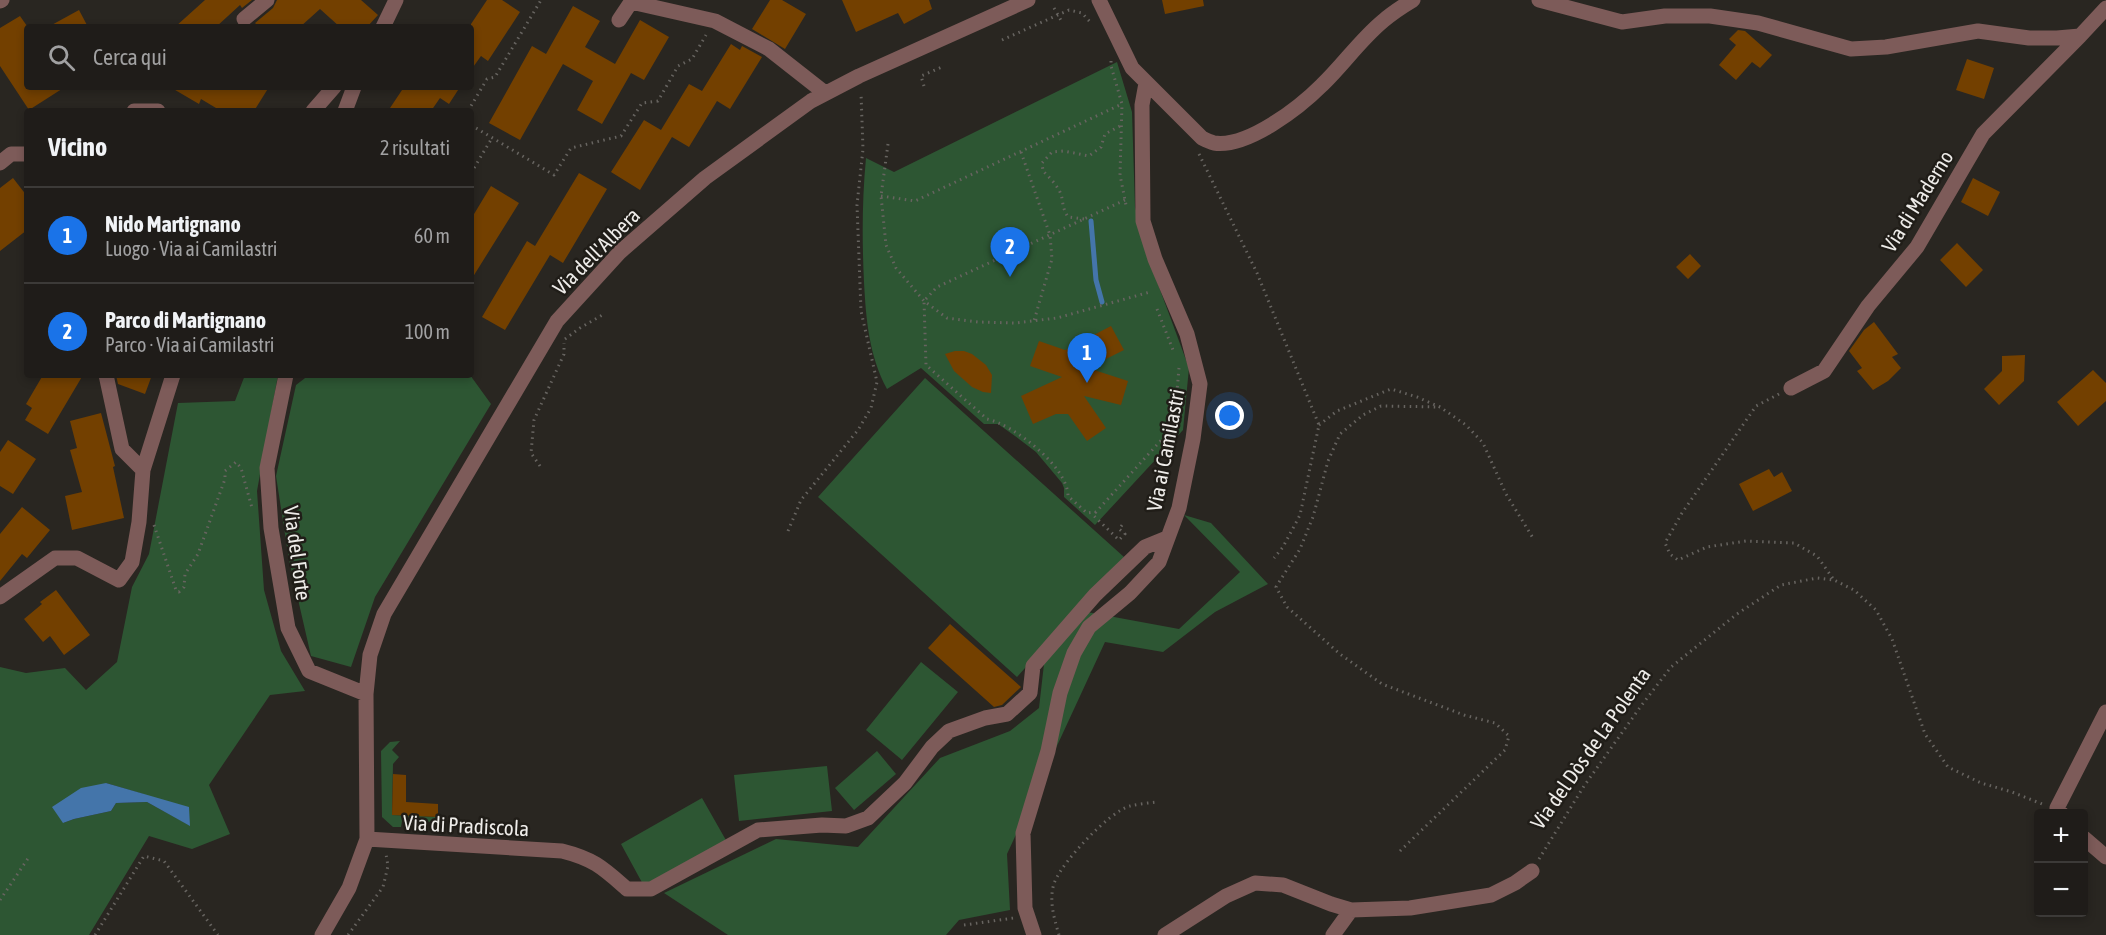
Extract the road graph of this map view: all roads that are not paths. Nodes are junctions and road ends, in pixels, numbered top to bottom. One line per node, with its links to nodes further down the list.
1 (267, 0): 8 (street)
2 (396, 0): 10 (street)
3 (1028, 0): 15 (street, Via dell'Albera)
4 (1099, 0): 12 (street)
5 (1413, 0): 12 (street)
6 (1539, 0): 11 (street)
7 (2106, 8): 11 (street, Via di Maderno)
8 (244, 19)
9 (619, 20): 15 (street)
10 (384, 24)
11 (2080, 36): 23 (street, Via di Maderno)
12 (1146, 83): 25 (street, Via ai Camilastri)
13 (331, 90): 16 (street)
14 (353, 90): 17 (street)
15 (825, 93): 27 (street, Via dell'Albera)
16 (316, 108)
17 (346, 108)
18 (24, 154): 19 (street)
19 (0, 163)
20 (107, 378): 24 (street)
21 (172, 378): 24 (street)
22 (285, 378): 27 (street, Via del Forte)
23 (1791, 388)
24 (143, 470): 26 (street)
25 (1167, 538): 30 (street, Via di Pradiscola); 36 (street, Via ai Camilastri)
26 (0, 597)
27 (366, 694): 30 (street)
28 (2106, 712): 29 (street)
29 (2061, 809)
30 (367, 839): 35 (street)
31 (2088, 841): 32 (street)
32 (2106, 857)
33 (1532, 871): 34 (street)
34 (1351, 910): 37 (street); 38 (street)
35 (322, 935)
36 (1034, 935)
37 (1165, 935)
38 (1332, 935)

